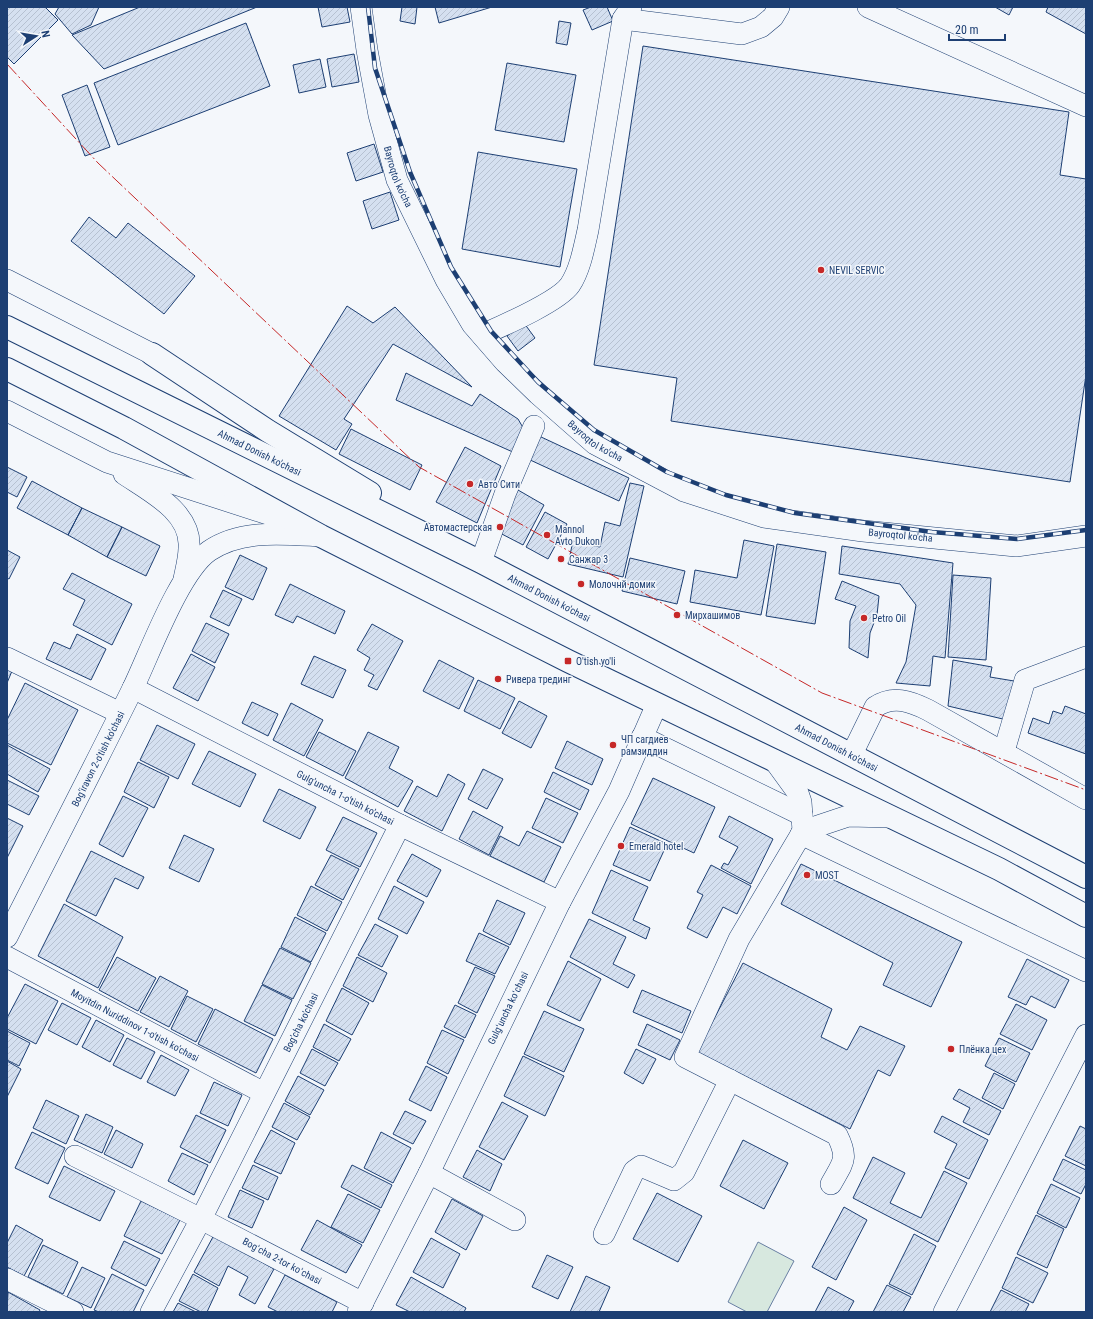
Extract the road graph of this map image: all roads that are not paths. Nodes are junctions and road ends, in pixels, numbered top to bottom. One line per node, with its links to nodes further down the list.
1 (361, 7): 8 (street, Bayroqtol ko'cha)
2 (779, 7): 4 (street)
3 (868, 7): 5 (street)
4 (627, 13): 8 (street)
5 (1086, 106)
6 (7, 280): 9 (street)
7 (7, 328): 17 (main road, Ahmad Donish ko'chasi)
8 (482, 335): 16 (street, Bayroqtol ko'cha)
9 (152, 354): 17 (main road)
10 (7, 369): 14 (main road)
11 (7, 411): 13 (street)
12 (534, 426): 17 (street)
13 (107, 462): 14 (street); 18 (street, Bog'iravon 2-o'tish ko'chasi)
14 (296, 523): 15 (main road)
15 (320, 536): 18 (street, Bog'iravon 2-o'tish ko'chasi); 22 (main road)
16 (1086, 536)
17 (481, 562): 26 (main road, Ahmad Donish ko'chasi)
18 (184, 580): 21 (street, Bog'iravon 2-o'tish ko'chasi)
19 (1086, 657): 25 (street)
20 (7, 658): 23 (street)
21 (133, 688): 23 (street, Bog'iravon 2-o'tish ko'chasi); 30 (street, Gulg'uncha 1-o'tish ko'chasi)
22 (657, 704): 24 (street, Gulgʻuncha koʻchasi); 27 (main road)
23 (120, 713): 35 (street, Bog'iravon 2-o'tish ko'chasi)
24 (642, 737): 31 (street); 33 (street, Gulgʻuncha koʻchasi)
25 (1004, 751): 26 (street); 28 (street)
26 (852, 754): 32 (main road, Ahmad Donish ko'chasi)
27 (774, 760): 29 (main road); 31 (street)
28 (1086, 799)
29 (891, 817): 31 (street); 34 (main road)
30 (400, 825): 33 (street, Gulg'uncha 1-o'tish ko'chasi); 40 (street, Bog'cha ko'chasi)
31 (802, 827): 37 (street); 39 (street)
32 (1086, 877)
33 (560, 902): 42 (street, Gulgʻuncha koʻchasi)
34 (1086, 916)
35 (7, 937)
36 (7, 957): 40 (street, Moyitdin Nuriddinov 1-o'tish ko'chasi)
37 (1086, 971)
38 (1086, 1035): 51 (street)
39 (730, 1080): 43 (street); 46 (street)
40 (264, 1093): 44 (street, Bog'cha ko'chasi)
41 (75, 1156): 44 (street)
42 (429, 1173): 45 (street); 48 (street, Gulgʻuncha koʻchasi)
43 (830, 1184)
44 (201, 1219): 48 (street, Bogʻcha 2-tor koʻchasi); 50 (street, Bog'cha ko'chasi)
45 (515, 1220)
46 (604, 1234)
47 (7, 1279): 49 (street)
48 (361, 1309)
49 (73, 1312)
50 (151, 1312)
51 (944, 1312)

